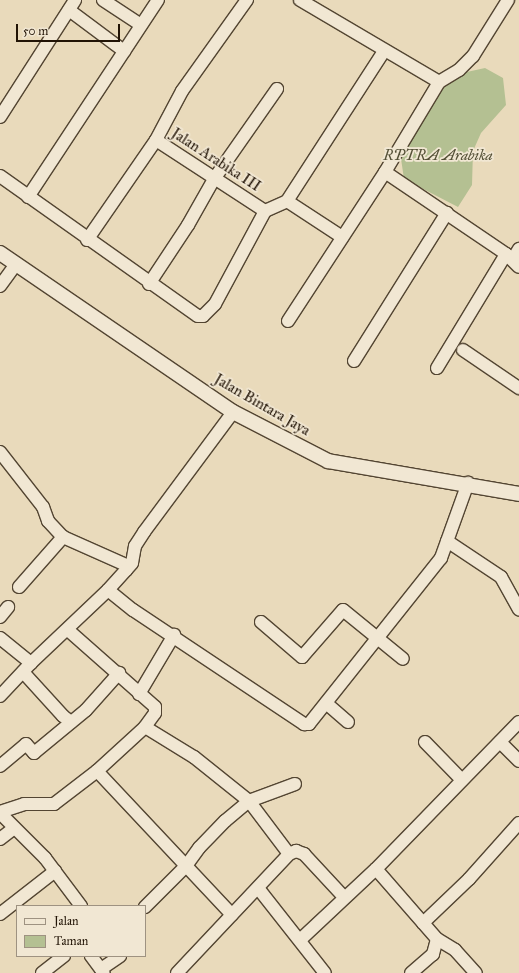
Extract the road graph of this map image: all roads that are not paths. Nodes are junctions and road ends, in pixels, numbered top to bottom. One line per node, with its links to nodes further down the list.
1 (103, 0): 9 (street)
2 (158, 0): 9 (street)
3 (247, 0): 15 (street, Jalan Arabika III)
4 (300, 0): 11 (street)
5 (508, 0): 12 (street)
6 (512, 0): 8 (street)
7 (71, 4): 10 (street); 14 (street)
8 (519, 5)
9 (141, 25): 10 (street)
10 (124, 51): 19 (street)
11 (384, 51): 12 (street); 20 (street)
12 (438, 82): 16 (street)
13 (277, 89): 18 (street)
14 (0, 117)
15 (156, 140): 18 (street, Jalan Arabika III); 24 (street)
16 (385, 172): 22 (street); 23 (street)
17 (0, 176): 19 (street)
18 (214, 179): 21 (street, Jalan Arabika III); 28 (street)
19 (28, 197): 24 (street)
20 (287, 201): 21 (street, Jalan Arabika III); 23 (street)
21 (265, 211): 28 (street)
22 (447, 213): 26 (street); 32 (street)
23 (342, 237): 30 (street)
24 (87, 240): 28 (street)
25 (0, 254): 27 (street, Jalan Bintara Jaya)
26 (514, 257): 33 (street)
27 (16, 264): 29 (street); 35 (street, Jalan Bintara Jaya)
28 (149, 284)
29 (0, 286)
30 (288, 321)
31 (463, 350): 34 (street)
32 (354, 361)
33 (437, 368)
34 (519, 388)
35 (233, 412): 37 (street, Jalan Bintara Jaya); 41 (street)
36 (0, 452): 39 (street)
37 (468, 483): 38 (street, Jalan Bintara Jaya); 40 (street)
38 (519, 494)
39 (63, 537): 41 (street); 42 (street)
40 (447, 541): 45 (street); 50 (street)
41 (126, 570): 43 (street)
42 (19, 587)
43 (108, 590): 48 (street); 49 (street)
44 (8, 607): 46 (street)
45 (519, 609)
46 (0, 617)
47 (262, 622): 50 (street)
48 (68, 630): 53 (street); 54 (street)
49 (174, 635): 55 (street); 57 (street)
50 (376, 637): 52 (street); 57 (street)
51 (0, 638): 53 (street)
52 (403, 659)
53 (27, 667): 56 (street); 58 (street)
54 (120, 673): 55 (street); 58 (street)
55 (139, 694): 61 (street)
56 (0, 696)
57 (326, 703): 59 (street)
58 (72, 722): 65 (street)
59 (348, 722)
60 (519, 722): 63 (street)
61 (145, 727): 66 (street); 69 (street)
62 (425, 742): 67 (street)
63 (500, 742): 64 (street); 67 (street)
64 (519, 761)
65 (0, 766)
66 (97, 771): 70 (street); 75 (street)
67 (462, 780): 76 (street)
68 (295, 784): 69 (street)
69 (250, 801): 74 (street); 75 (street)
70 (0, 813): 72 (street)
71 (519, 823): 84 (street)
72 (14, 828): 73 (street); 77 (street)
73 (0, 839)
74 (290, 854): 78 (street); 79 (street)
75 (185, 867): 81 (street); 83 (street)
76 (376, 869): 79 (street); 84 (street)
77 (55, 871): 80 (street); 82 (street)
78 (258, 888): 83 (street); 86 (street)
79 (344, 896): 86 (street)
80 (80, 905)
81 (146, 906)
82 (0, 914)
83 (232, 915): 91 (street)
84 (423, 923): 85 (street)
85 (437, 939): 94 (street); 95 (street)
86 (300, 940): 93 (street)
87 (63, 957): 92 (street)
88 (92, 957): 90 (street)
89 (119, 957): 90 (street)
90 (102, 971)
91 (180, 972)
92 (42, 973)
93 (325, 973)
94 (411, 973)
95 (476, 973)

